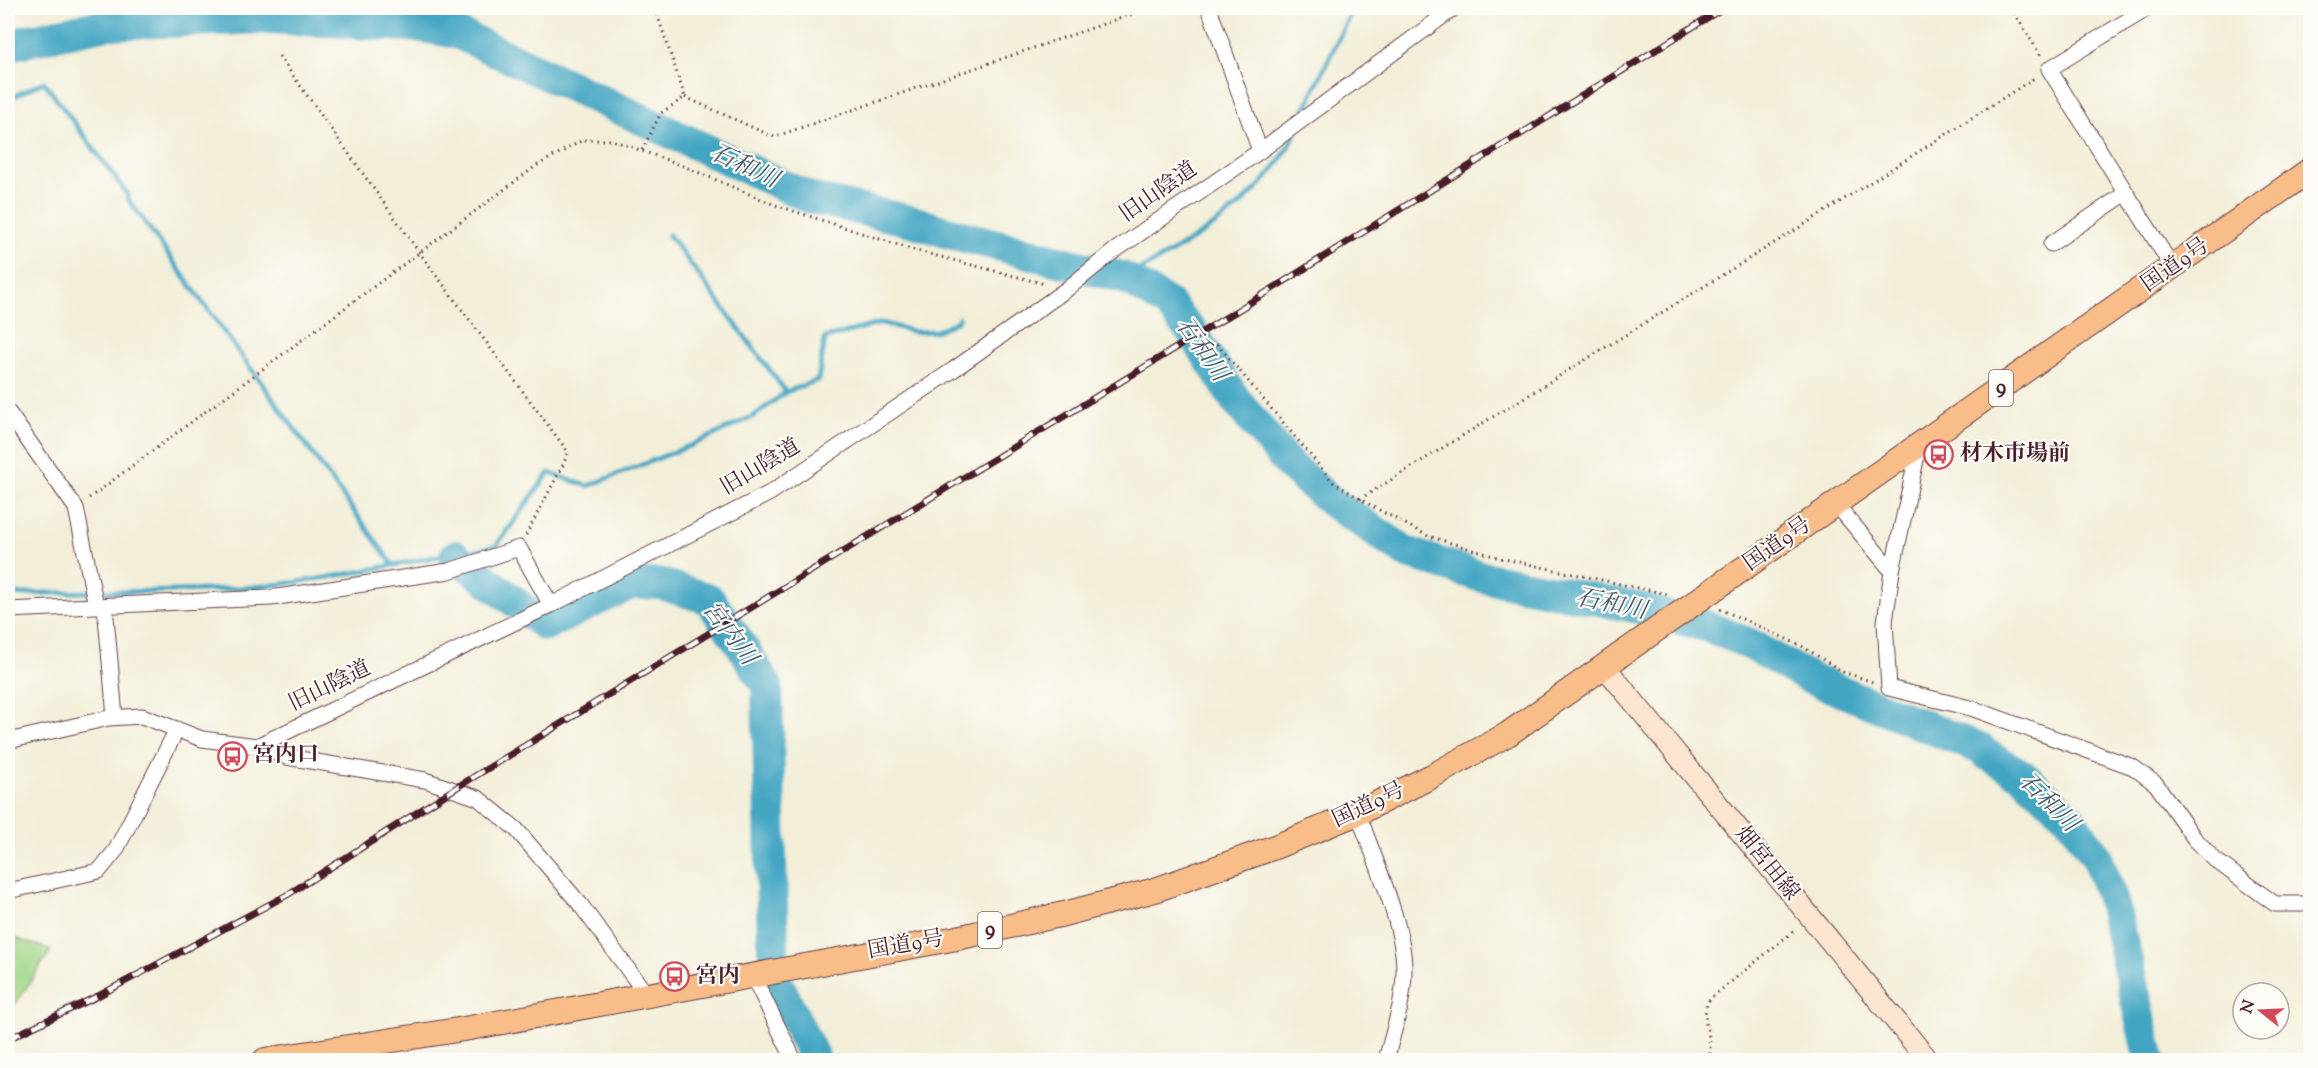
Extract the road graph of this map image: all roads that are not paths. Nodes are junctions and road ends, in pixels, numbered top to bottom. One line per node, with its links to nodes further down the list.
1 (1209, 8): 4 (street)
2 (1454, 8): 4 (street, 旧山陰道)
3 (2148, 8): 6 (street)
4 (1260, 151): 13 (street, 旧山陰道)
5 (2310, 170): 8 (highway, 国道9号 / 9)
6 (2127, 193): 7 (street); 8 (street)
7 (2051, 244)
8 (2173, 268): 10 (highway, 国道9号 / 9)
9 (8, 412): 14 (street)
10 (1919, 446): 11 (highway, 国道9号 / 9); 12 (street)
11 (1836, 504): 12 (street); 16 (highway, 国道9号 / 9)
12 (1892, 571): 23 (street)
13 (551, 605): 14 (street); 20 (street, 旧山陰道)
14 (100, 606): 15 (street); 17 (street)
15 (8, 610)
16 (1605, 667): 21 (highway, 国道9号 / 9); 29 (main road, 畑宮田線)
17 (115, 717): 18 (street); 19 (street)
18 (177, 729): 20 (street); 22 (street)
19 (8, 741)
20 (257, 746): 25 (street)
21 (1358, 813): 24 (highway, 国道9号 / 9); 28 (street)
22 (8, 891)
23 (2310, 904)
24 (752, 974): 25 (highway, 国道9号 / 9); 27 (street)
25 (646, 994): 26 (highway, 国道9号 / 9)
26 (265, 1060)
27 (794, 1060)
28 (1386, 1060)
29 (1928, 1060)

